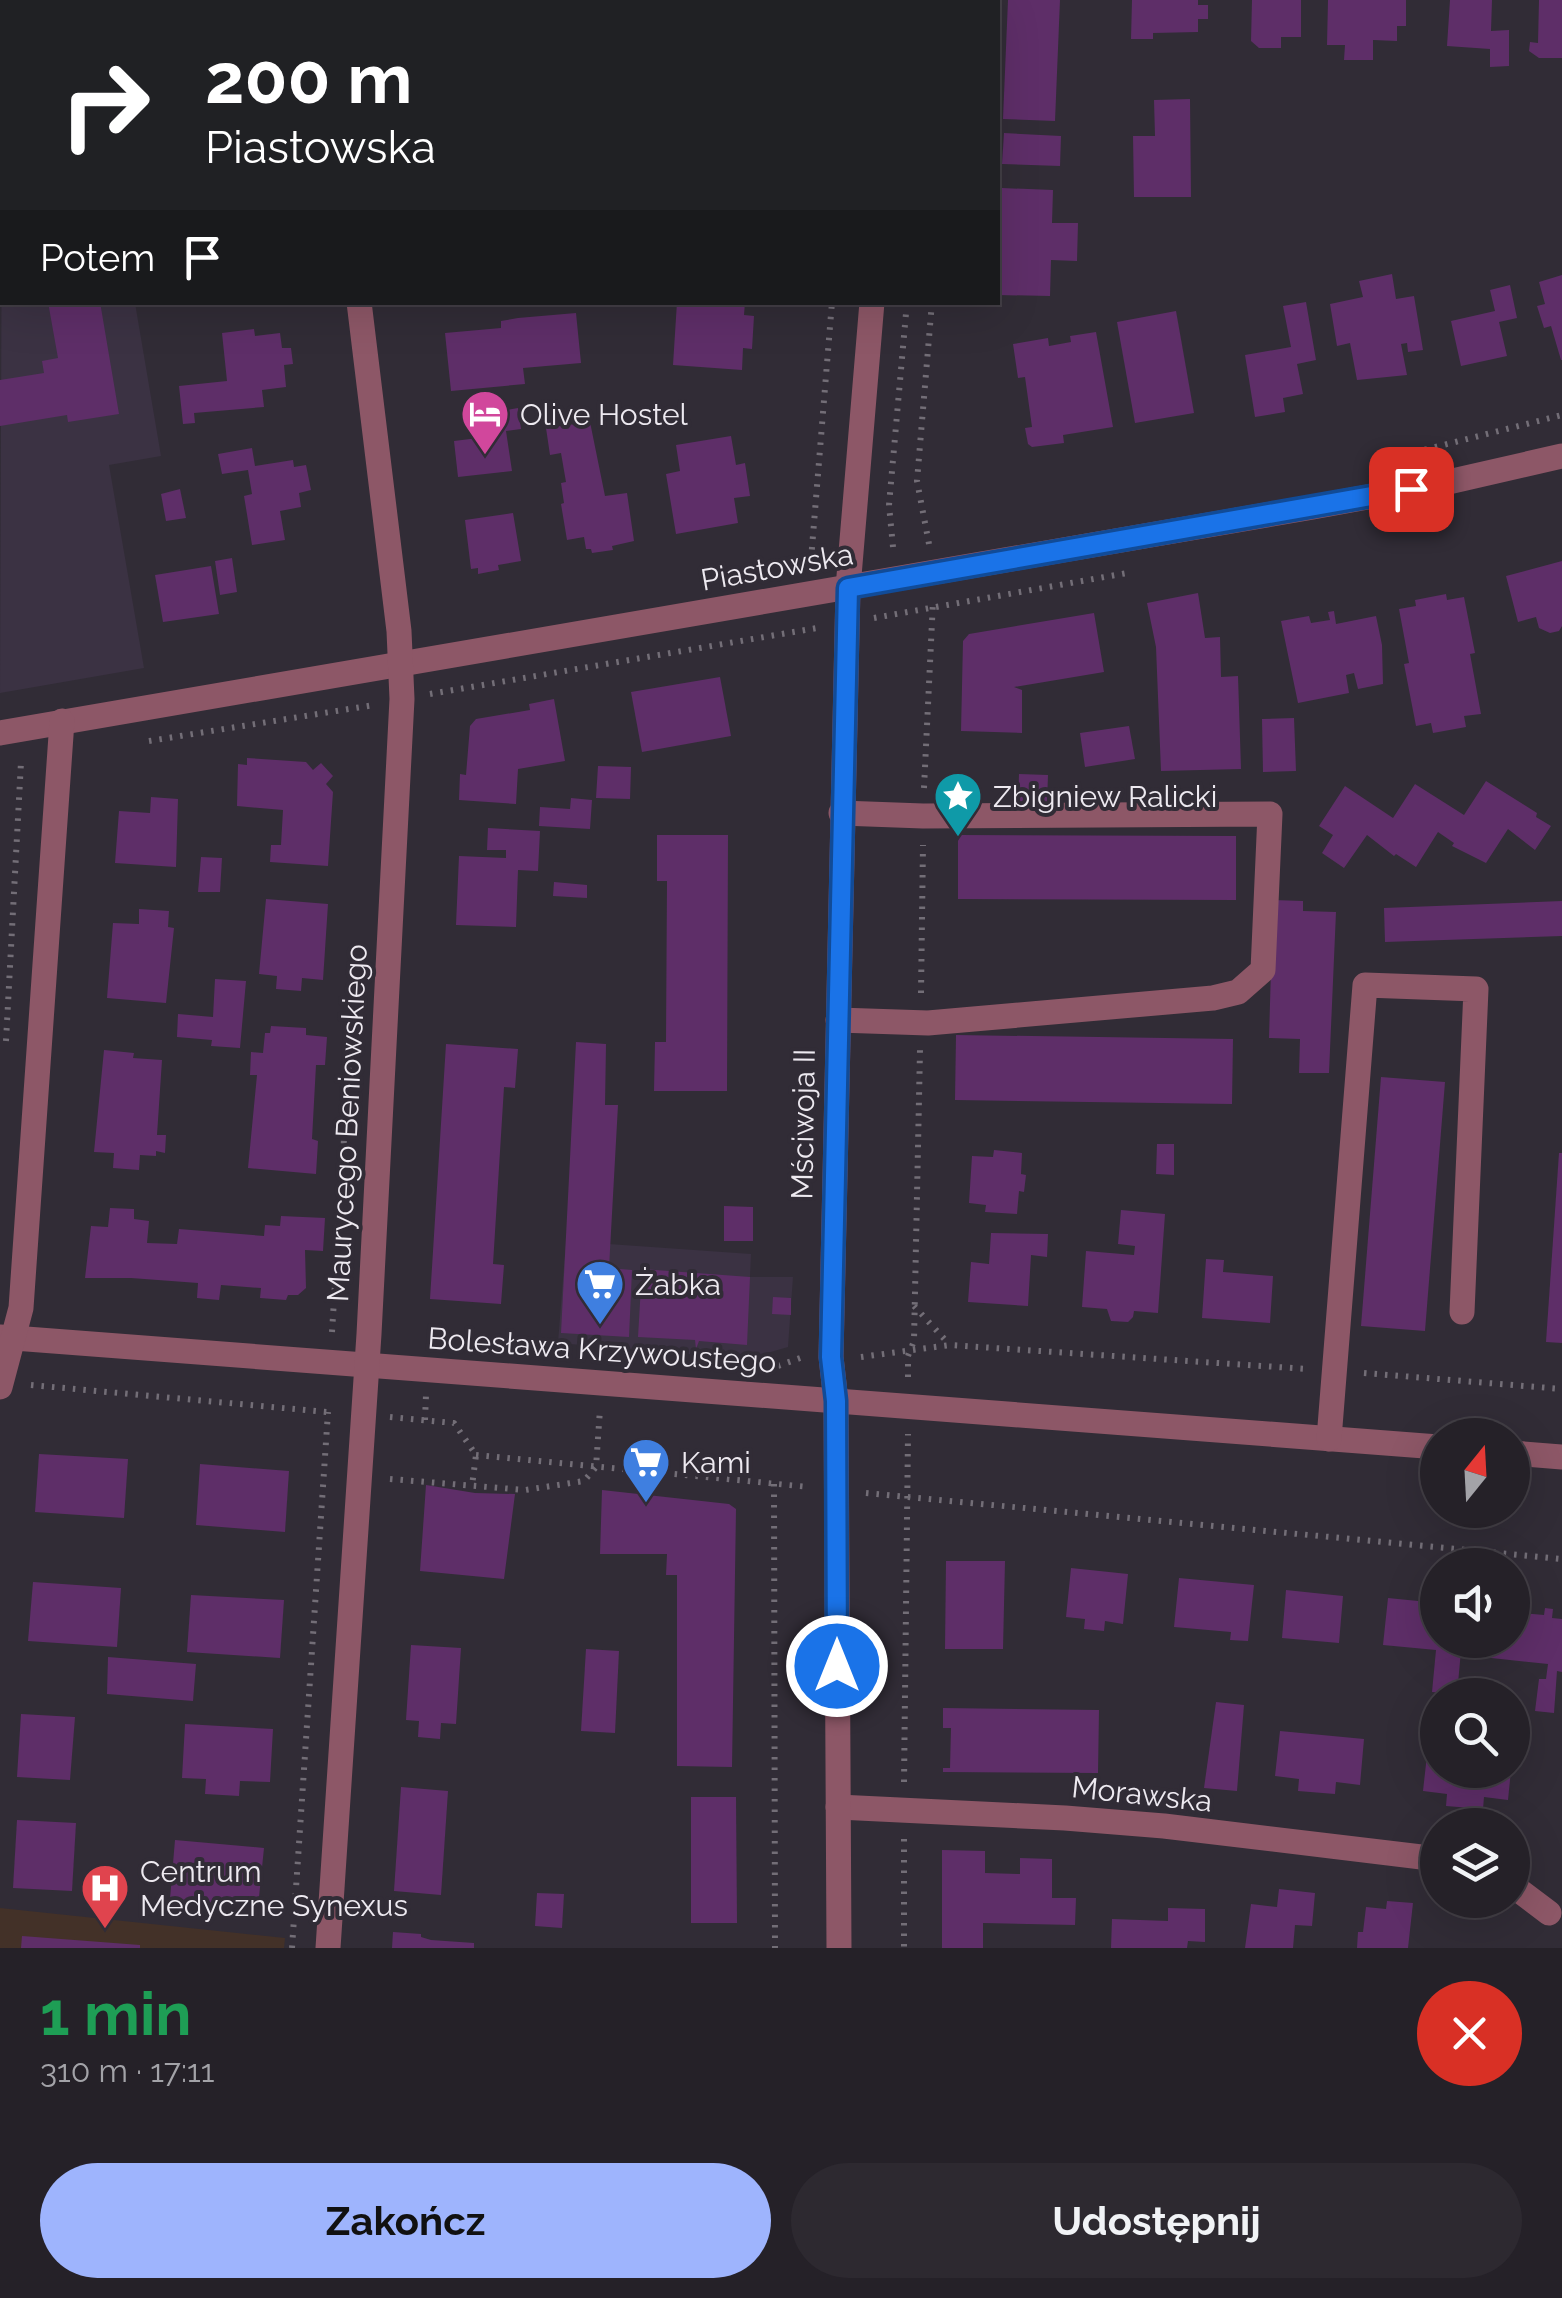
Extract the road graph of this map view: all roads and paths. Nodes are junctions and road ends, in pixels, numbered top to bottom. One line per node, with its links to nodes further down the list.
1 (359, 305): 15 (street, Maurycego Beniowskiego)
2 (832, 305): 10 (path)
3 (872, 305): 10 (street, Mściwoja II)
4 (907, 305): 9 (path)
5 (932, 305): 9 (path)
6 (1562, 415): 8 (path)
7 (1562, 456): 11 (street, Piastowska)
8 (1376, 462)
9 (893, 548): 10 (path)
10 (850, 554): 12 (street, Mściwoja II)
11 (934, 573): 12 (street, Piastowska); 13 (path)
12 (848, 588): 14 (street, Mściwoja II); 15 (street, Piastowska)
13 (932, 610): 14 (path); 25 (path)
14 (847, 622): 16 (path); 24 (street, Mściwoja II)
15 (402, 664): 18 (street, Piastowska); 35 (street, Maurycego Beniowskiego)
16 (436, 693)
17 (352, 709): 20 (path)
18 (62, 721): 19 (street, Piastowska); 21 (street)
19 (0, 733)
20 (143, 742)
21 (58, 756): 22 (path); 31 (street)
22 (21, 762): 23 (path); 28 (path)
23 (11, 764)
24 (842, 812): 25 (street); 26 (street, Mściwoja II)
25 (923, 816): 27 (path); 27 (street)
26 (838, 1020): 27 (street); 40 (street, Mściwoja II)
27 (920, 1023): 29 (path)
28 (5, 1051)
29 (914, 1306): 32 (path); 33 (path)
30 (1462, 1312): 36 (street)
31 (6, 1338): 35 (street, Bolesława Krzywoustego); 38 (street)
32 (950, 1345): 33 (path); 36 (path)
33 (909, 1353): 34 (path)
34 (852, 1358)
35 (366, 1365): 37 (street, Bolesława Krzywoustego); 42 (street, Maurycego Beniowskiego)
36 (1332, 1370): 39 (path); 43 (street)
37 (602, 1383): 40 (street, Bolesława Krzywoustego); 48 (path)
38 (0, 1385): 41 (path)
39 (1562, 1389)
40 (836, 1401): 43 (street, Bolesława Krzywoustego); 52 (street, Mściwoja II)
41 (328, 1412): 42 (path); 60 (path)
42 (362, 1415): 46 (path); 61 (street, Maurycego Beniowskiego)
43 (1329, 1439): 44 (street, Bolesława Krzywoustego)
44 (1420, 1447)
45 (1530, 1454): 47 (street)
46 (476, 1455): 48 (path); 51 (path)
47 (1562, 1457)
48 (596, 1467): 50 (path); 51 (path)
49 (390, 1479): 51 (path)
50 (774, 1484): 52 (path); 62 (path)
51 (472, 1486)
52 (836, 1490): 53 (path); 55 (street, Mściwoja II)
53 (908, 1496): 54 (path); 56 (path)
54 (1562, 1559)
55 (838, 1807): 56 (street, Morawska); 63 (street, Mściwoja II)
56 (904, 1810): 57 (street, Morawska); 64 (path)
57 (1420, 1858)
58 (1530, 1899): 59 (street)
59 (1549, 1913)
60 (292, 1948)
61 (328, 1948)
62 (775, 1948)
63 (838, 1948)
64 (904, 1948)

